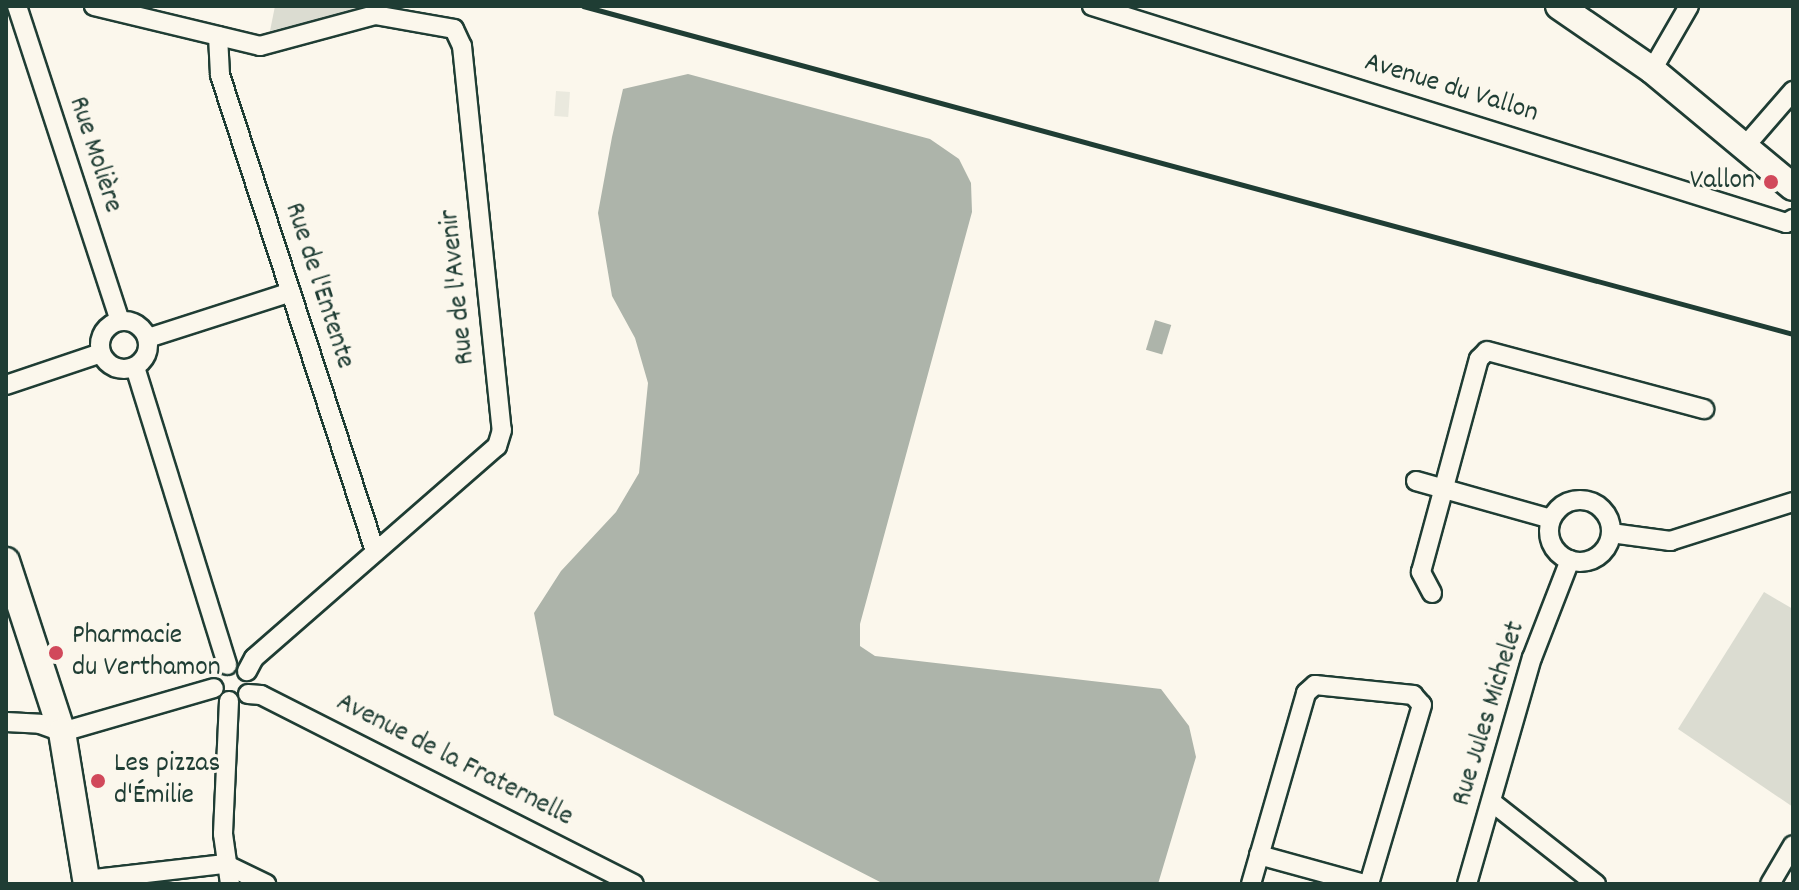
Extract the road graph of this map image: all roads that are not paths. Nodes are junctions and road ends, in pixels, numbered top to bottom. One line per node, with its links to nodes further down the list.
1 (17, 6): 13 (street, Rue Molière)
2 (94, 6): 6 (street)
3 (1092, 6): 11 (street, Avenue du Vallon)
4 (1559, 6): 7 (street)
5 (1689, 6): 7 (street)
6 (218, 36): 12 (street, Rue de l'Entente); 24 (street, Rue de l'Avenir)
7 (1652, 70): 9 (street)
8 (1793, 91): 9 (street)
9 (1746, 145): 10 (street)
10 (1793, 187)
11 (1793, 219)
12 (291, 292): 14 (street); 24 (street, Rue de l'Entente)
13 (120, 321): 14 (street); 15 (street)
14 (148, 338): 16 (street)
15 (101, 353): 16 (street); 17 (street)
16 (135, 367): 28 (street)
17 (6, 385)
18 (1704, 409): 20 (street)
19 (1416, 481): 20 (street)
20 (1444, 489): 22 (street); 27 (street)
21 (1793, 502): 23 (street)
22 (1551, 519): 23 (street); 25 (street)
23 (1611, 533): 25 (street)
24 (375, 551): 29 (street, Rue de l'Avenir)
25 (1570, 560): 35 (street, Rue Jules Michelet)
26 (6, 563): 34 (street)
27 (1432, 593)
28 (227, 665): 29 (street); 30 (street)
29 (247, 671): 31 (street)
30 (214, 688): 32 (street); 34 (street)
31 (248, 694): 32 (street); 42 (street, Avenue de la Fraternelle)
32 (229, 701): 38 (street)
33 (6, 722): 34 (street)
34 (62, 732): 39 (street)
35 (1493, 803): 45 (street, Rue Jules Michelet); 46 (street)
36 (1793, 845): 47 (street)
37 (1259, 855): 43 (street); 44 (street); 44 (street)
38 (225, 864): 39 (street); 40 (street); 41 (street)
39 (86, 882)
40 (230, 884)
41 (266, 884)
42 (634, 884)
43 (1251, 884)
44 (1366, 884)
45 (1467, 884)
46 (1596, 884)
47 (1770, 884)

